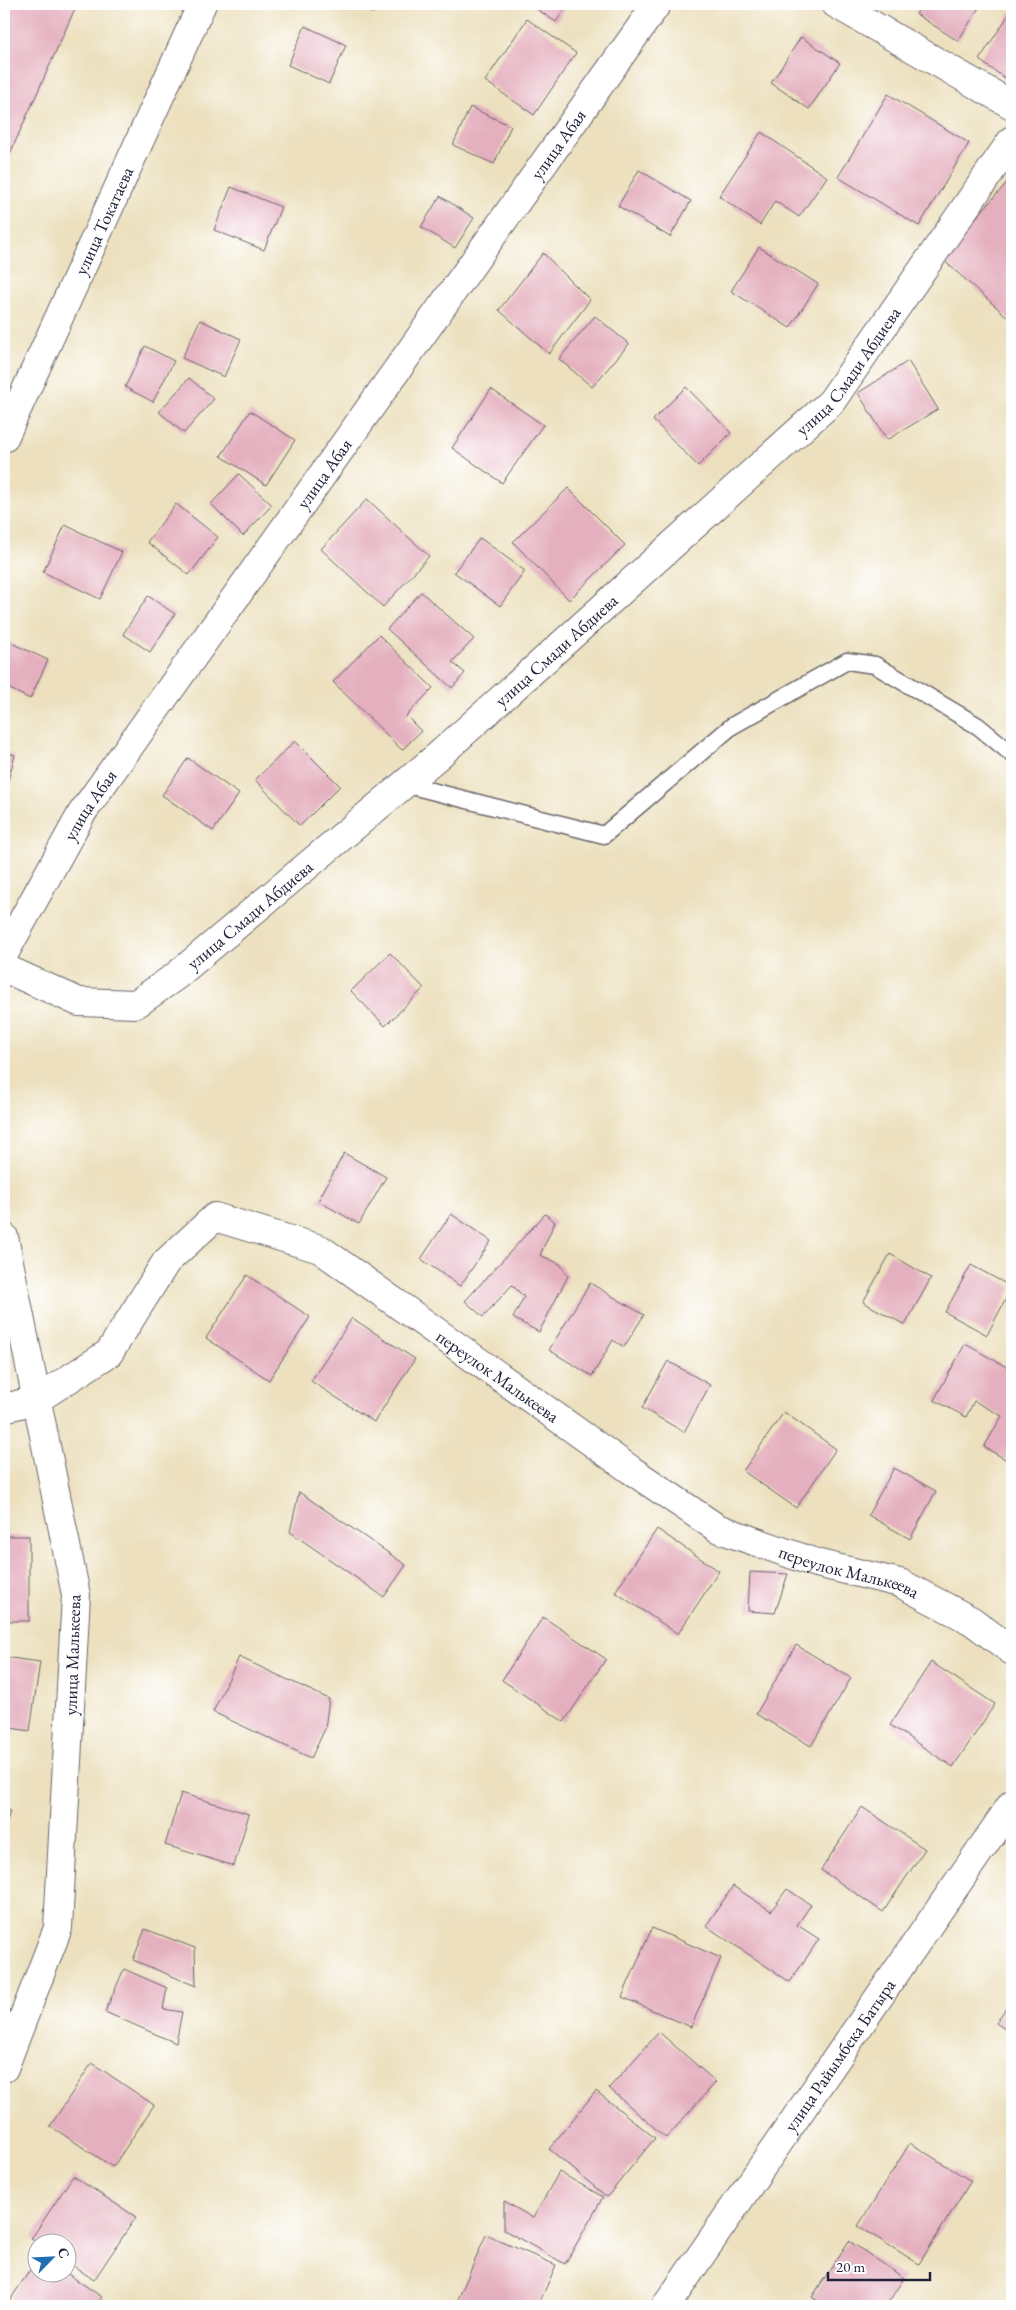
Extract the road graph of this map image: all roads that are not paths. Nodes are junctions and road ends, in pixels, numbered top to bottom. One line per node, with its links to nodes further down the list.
1 (202, 4): 6 (street, улица Токатаева)
2 (657, 4): 9 (street, улица Абая)
3 (836, 4): 4 (street)
4 (1012, 105)
5 (1012, 140): 8 (street, улица Смади Абдиева)
6 (4, 438)
7 (1012, 754): 8 (lane)
8 (404, 784): 10 (street, улица Смади Абдиева)
9 (4, 954)
10 (4, 968)
11 (4, 1238): 12 (street, улица Малькеева)
12 (36, 1400): 13 (street); 14 (street, переулок Малькеева); 16 (street, улица Малькеева)
13 (4, 1408)
14 (1012, 1652)
15 (1012, 1804): 17 (street, улица Райымбека Батыра)
16 (4, 2068)
17 (666, 2306)

